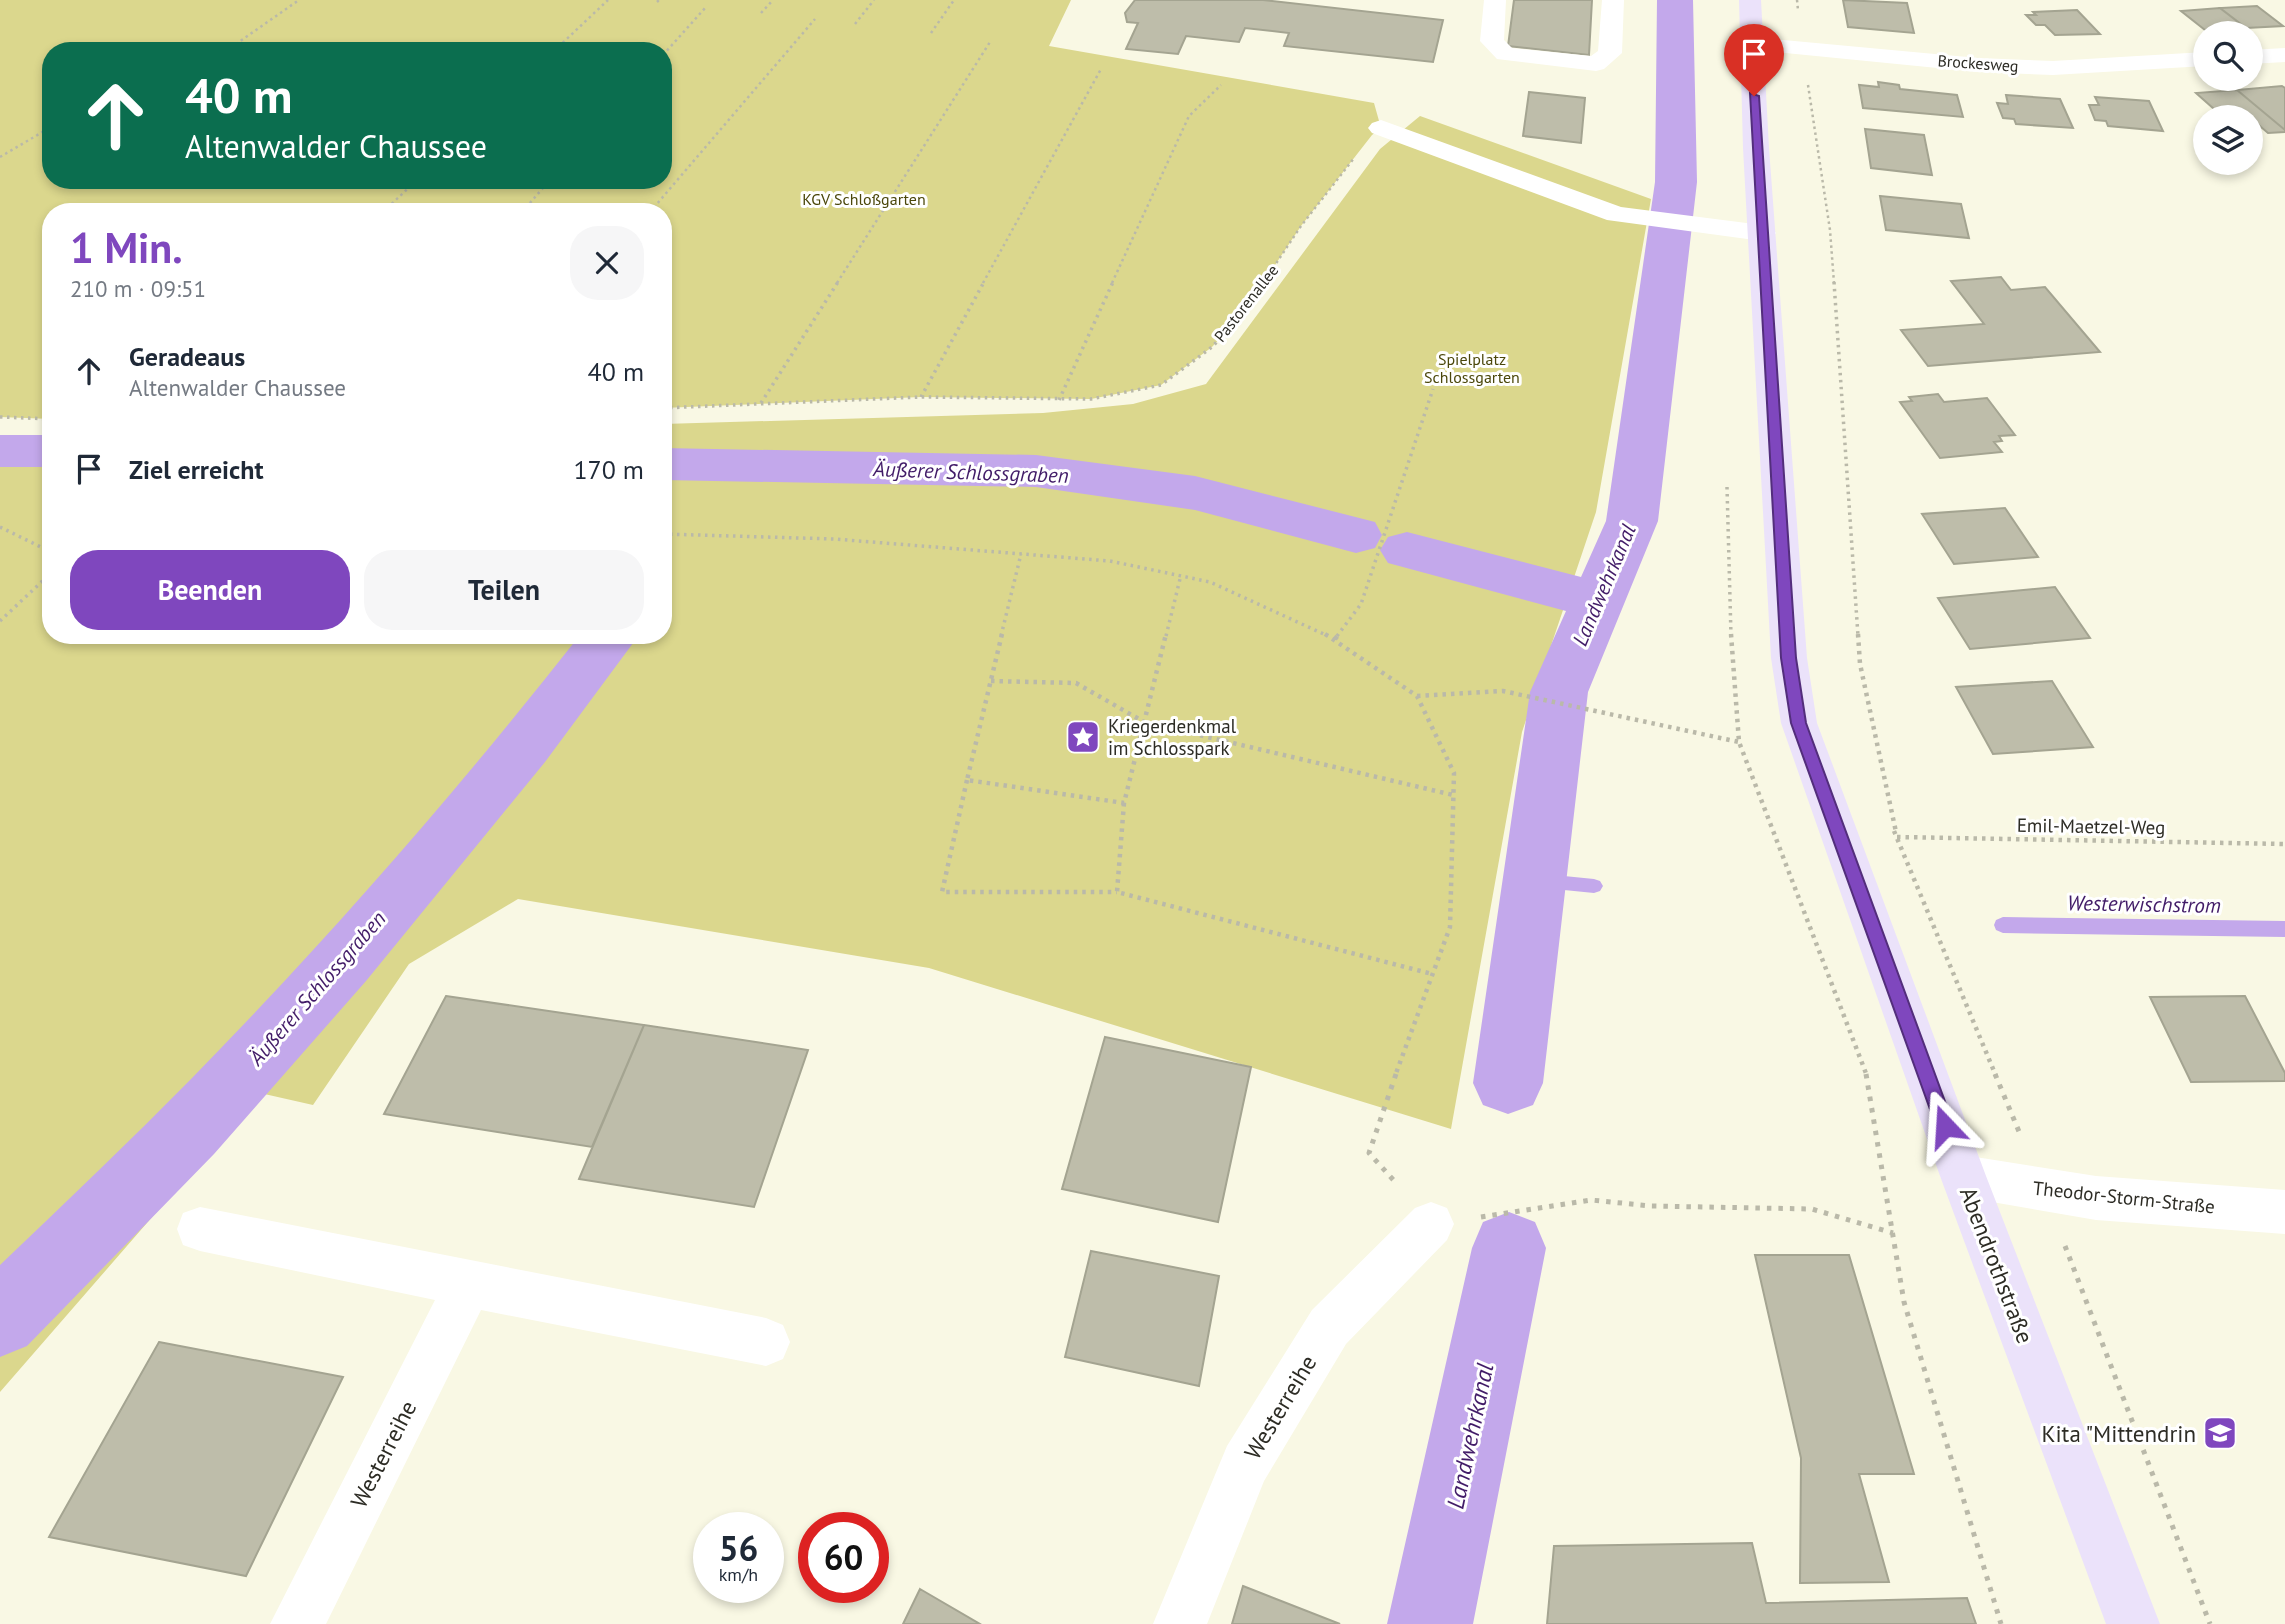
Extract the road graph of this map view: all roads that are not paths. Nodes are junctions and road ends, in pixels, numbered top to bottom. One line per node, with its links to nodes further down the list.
1 (1495, 0): 2 (street)
2 (1613, 0)
3 (1750, 0): 4 (main road, Abendrothstraße)
4 (1752, 44): 7 (street, Brockesweg); 9 (main road, Abendrothstraße)
5 (2285, 55): 6 (street)
6 (2263, 56)
7 (2193, 60)
8 (1381, 128): 9 (street)
9 (1762, 233): 10 (main road, Abendrothstraße)
10 (1963, 1176): 11 (street, Theodor-Storm-Straße); 18 (main road, Abendrothstraße)
11 (2285, 1212)
12 (1431, 1224): 17 (street, Westerreihe)
13 (200, 1229): 14 (street)
14 (469, 1284): 15 (street); 16 (street, Westerreihe)
15 (766, 1342)
16 (297, 1624)
17 (1180, 1624)
18 (2133, 1624)

